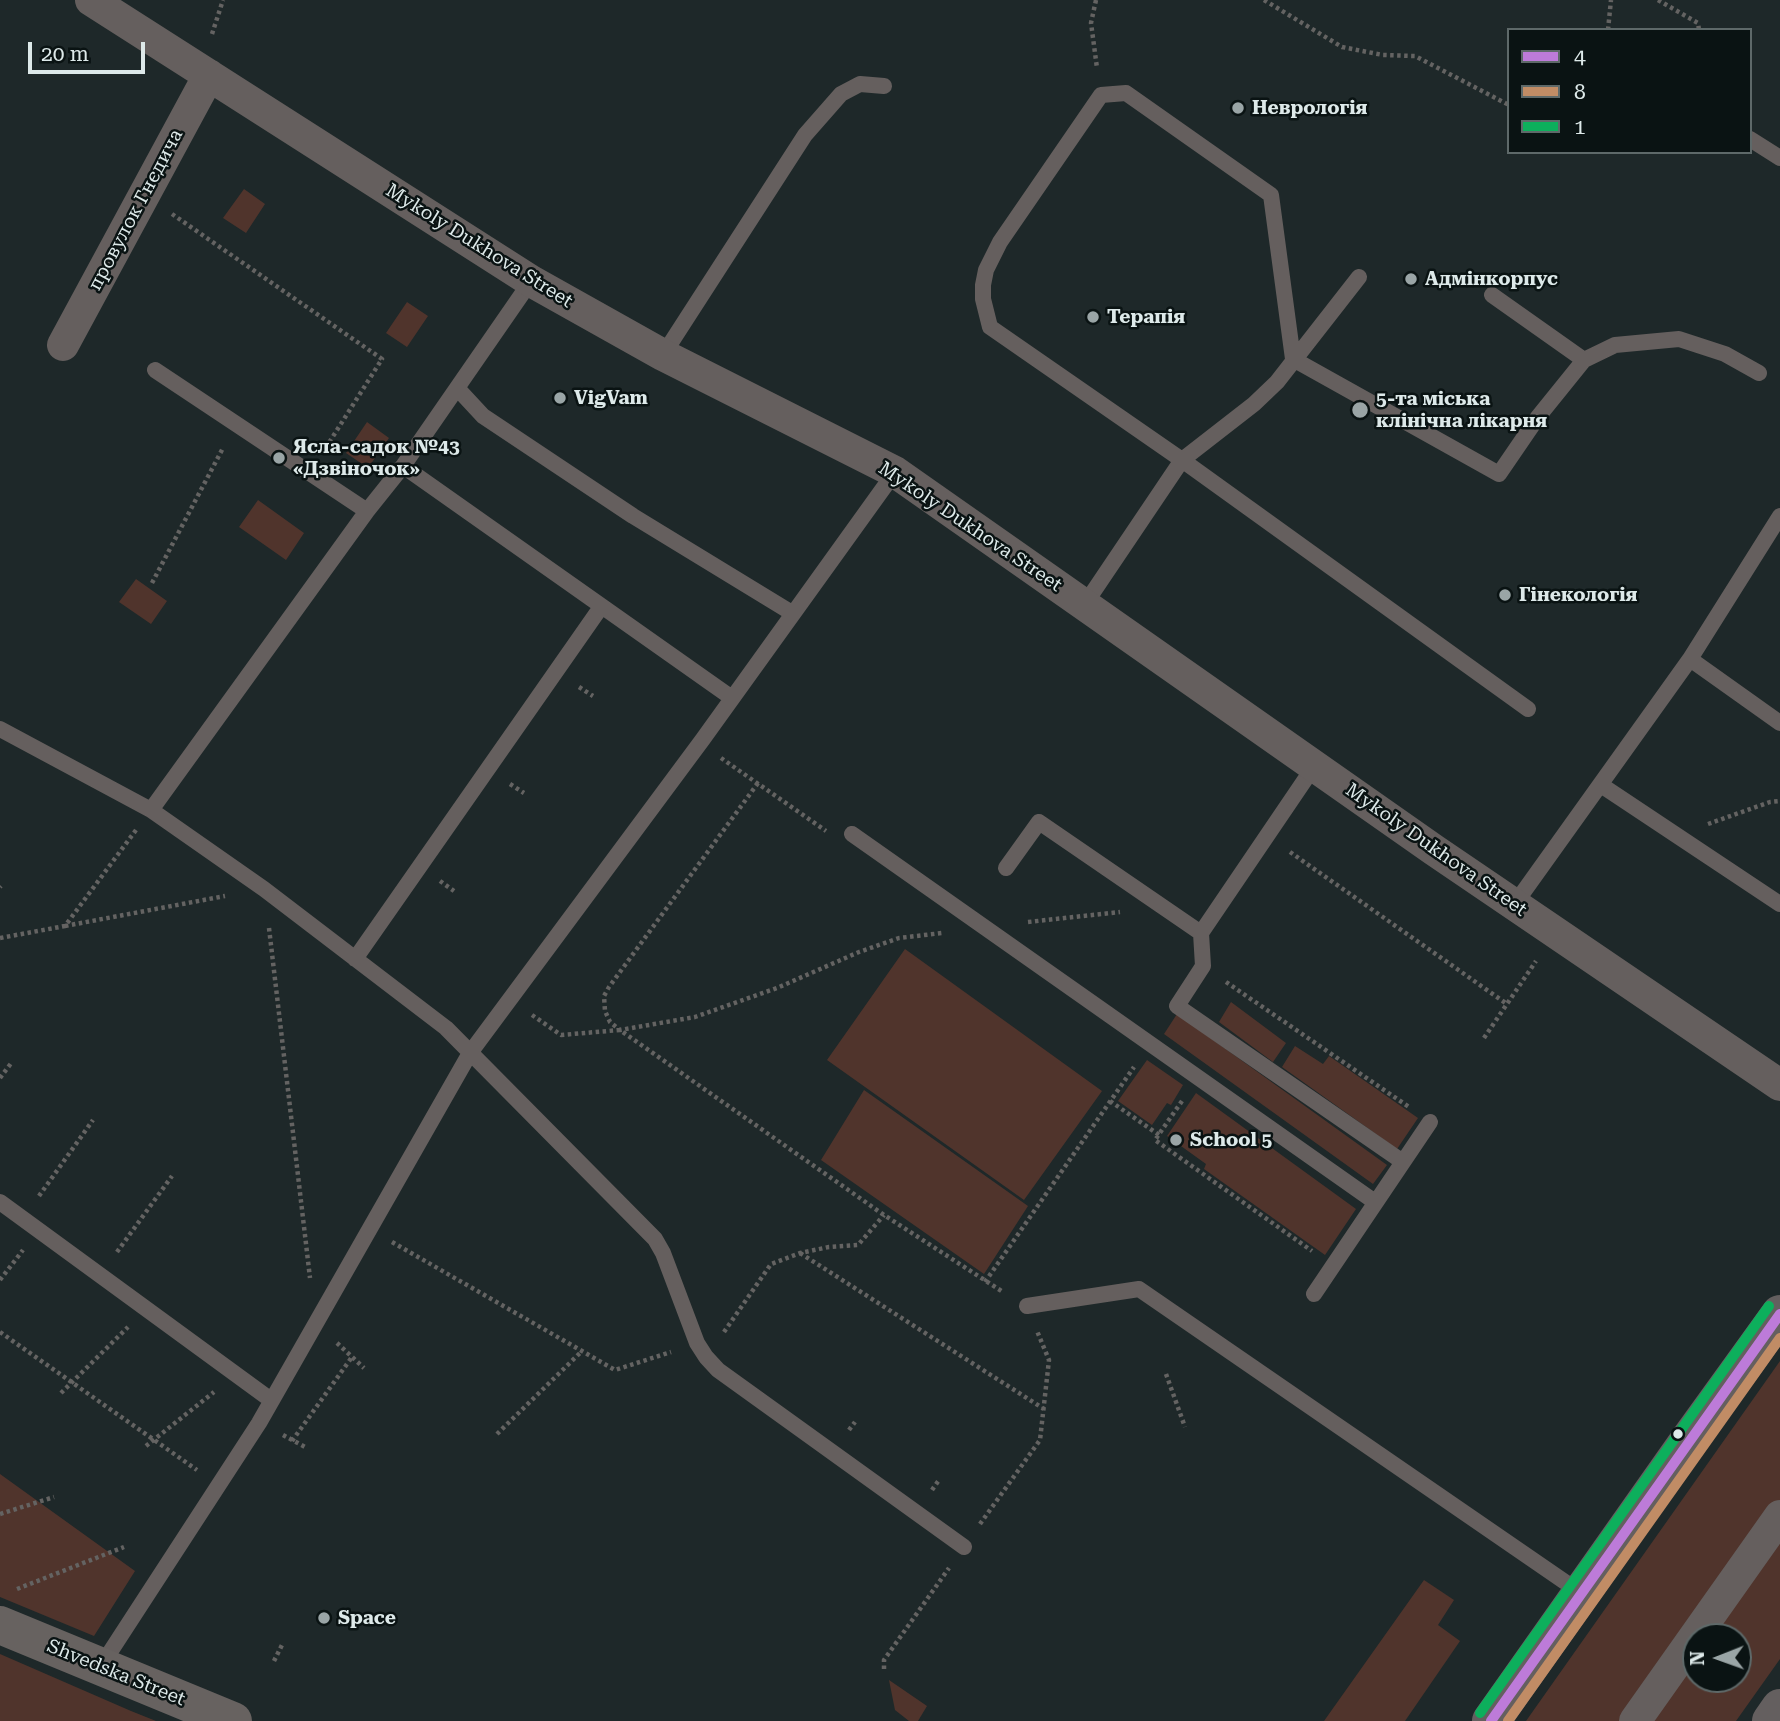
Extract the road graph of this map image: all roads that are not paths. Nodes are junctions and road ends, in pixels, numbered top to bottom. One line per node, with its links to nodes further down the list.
1 (91, 0): 2 (street, Mykoly Dukhova Street)
2 (209, 75): 7 (street, Mykoly Dukhova Street); 9 (street, провулок Гнєдича)
3 (884, 86): 10 (lane)
4 (1752, 140): 5 (lane)
5 (1780, 158)
6 (1359, 277): 11 (lane)
7 (531, 281): 10 (street, Mykoly Dukhova Street); 15 (lane)
8 (1492, 295): 12 (lane)
9 (64, 345)
10 (663, 355): 18 (street, Mykoly Dukhova Street)
11 (1293, 359): 12 (lane); 16 (lane); 16 (lane)
12 (1584, 360): 14 (lane)
13 (155, 370): 19 (lane)
14 (1759, 373)
15 (457, 388): 17 (lane); 23 (lane)
16 (1182, 460): 21 (lane); 26 (lane)
17 (403, 466): 19 (lane); 22 (lane)
18 (895, 472): 21 (street, Mykoly Dukhova Street); 23 (lane)
19 (367, 511): 31 (lane)
20 (1780, 516): 24 (lane)
21 (1085, 604): 29 (street, Mykoly Dukhova Street)
22 (601, 607): 25 (lane); 37 (lane)
23 (792, 613): 25 (lane)
24 (1690, 660): 27 (lane); 30 (lane)
25 (732, 698): 38 (lane)
26 (1528, 709)
27 (1780, 723)
28 (0, 729): 31 (lane)
29 (1315, 765): 35 (street, Mykoly Dukhova Street); 36 (lane)
30 (1601, 785): 34 (lane); 35 (lane)
31 (151, 810): 37 (lane)
32 (852, 834): 43 (lane)
33 (1006, 868): 36 (lane)
34 (1780, 904)
35 (1514, 905): 39 (street, Mykoly Dukhova Street)
36 (1201, 933): 41 (lane)
37 (355, 959): 38 (lane)
38 (470, 1053): 47 (lane); 49 (lane)
39 (1780, 1085)
40 (1430, 1122): 41 (lane)
41 (1403, 1162): 43 (lane)
42 (0, 1202): 47 (lane)
43 (1376, 1202): 44 (lane)
44 (1314, 1294)
45 (1027, 1306): 50 (lane)
46 (1780, 1314): 50 (main road)
47 (271, 1400): 52 (lane)
48 (1780, 1516): 56 (street)
49 (964, 1547)
50 (1581, 1594): 55 (main road)
51 (6, 1608): 52 (street, Shvedska Street)
52 (100, 1667): 54 (street, Shvedska Street)
53 (1780, 1708): 57 (main road)
54 (233, 1721)
55 (1491, 1721)
56 (1635, 1721)
57 (1771, 1721)

